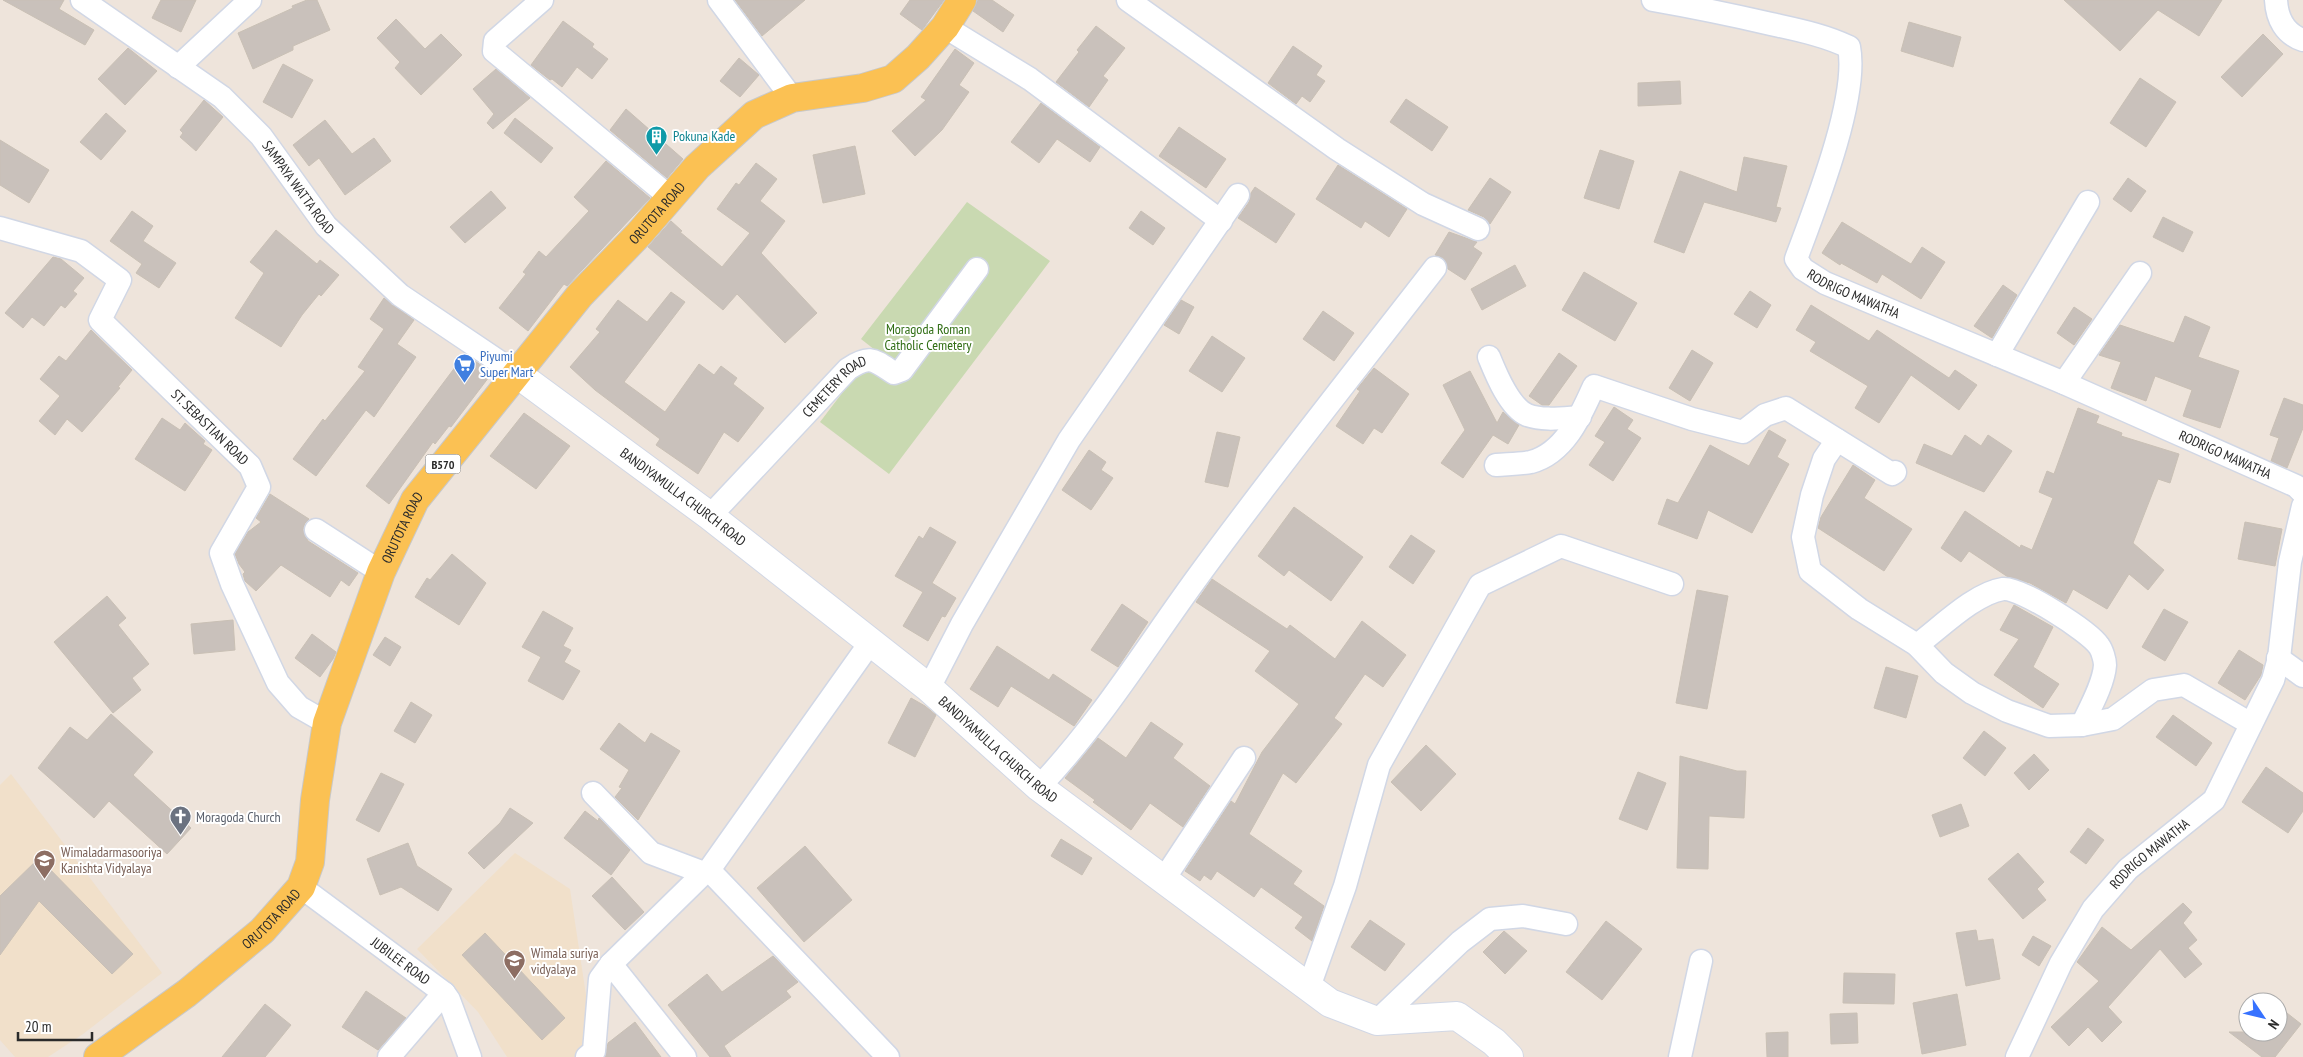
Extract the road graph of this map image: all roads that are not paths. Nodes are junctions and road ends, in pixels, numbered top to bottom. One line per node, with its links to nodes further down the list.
1 (82, 0): 12 (street, SAMPAYA WATTA ROAD)
2 (250, 0): 12 (street)
3 (542, 0): 15 (street)
4 (719, 0): 13 (street)
5 (962, 0): 10 (main road, ORUTOTA ROAD / B570)
6 (1128, 0): 19 (street)
7 (1653, 0): 9 (street, RODRIGO MAWATHA)
8 (2276, 0): 11 (street)
9 (1712, 5): 23 (street, RODRIGO MAWATHA)
10 (945, 27): 13 (main road, ORUTOTA ROAD / B570); 17 (street)
11 (2303, 40)
12 (178, 66): 25 (street, SAMPAYA WATTA ROAD)
13 (792, 98): 15 (main road, ORUTOTA ROAD / B570)
14 (1238, 195): 17 (street)
15 (670, 198): 25 (main road, ORUTOTA ROAD / B570)
16 (2088, 202): 23 (street)
17 (1222, 221): 41 (street)
18 (0, 228): 42 (street, ST. SEBASTIAN ROAD)
19 (1478, 229)
20 (1435, 268): 46 (street)
21 (977, 269): 33 (street, CEMETERY ROAD)
22 (2140, 272): 26 (street)
23 (1997, 355): 26 (street, RODRIGO MAWATHA)
24 (1489, 358): 27 (street)
25 (516, 373): 33 (street, BANDIYAMULLA CHURCH ROAD); 35 (main road, ORUTOTA ROAD / B570)
26 (2064, 383): 31 (street, RODRIGO MAWATHA)
27 (1580, 417): 28 (street); 29 (street)
28 (1837, 440): 30 (street); 38 (street)
29 (1496, 465)
30 (1895, 472)
31 (2303, 492)
32 (2303, 506): 39 (street, RODRIGO MAWATHA)
33 (710, 516): 37 (street, BANDIYAMULLA CHURCH ROAD)
34 (316, 530): 35 (street)
35 (381, 572): 42 (main road, ORUTOTA ROAD / B570)
36 (1672, 584): 54 (street)
37 (870, 643): 41 (street, BANDIYAMULLA CHURCH ROAD); 48 (street)
38 (1917, 645): 44 (street); 44 (street)
39 (2278, 658): 40 (street); 43 (street, RODRIGO MAWATHA)
40 (2303, 676)
41 (929, 688): 46 (street, BANDIYAMULLA CHURCH ROAD)
42 (328, 723): 50 (main road, ORUTOTA ROAD / B570)
43 (2251, 724): 44 (street); 65 (street, RODRIGO MAWATHA)
44 (2082, 725)
45 (1244, 758): 49 (street)
46 (1039, 787): 49 (street, BANDIYAMULLA CHURCH ROAD)
47 (593, 793): 48 (street)
48 (707, 872): 53 (street); 62 (street)
49 (1164, 880): 54 (street, BANDIYAMULLA CHURCH ROAD)
50 (301, 887): 55 (street, JUBILEE ROAD); 57 (main road, ORUTOTA ROAD / B570)
51 (1566, 924): 56 (street)
52 (1701, 960): 64 (street)
53 (611, 964): 60 (street); 61 (street)
54 (1309, 986): 56 (street, BANDIYAMULLA CHURCH ROAD)
55 (444, 993): 58 (street); 59 (street, JUBILEE ROAD)
56 (1377, 1021): 63 (street, BANDIYAMULLA CHURCH ROAD)
57 (98, 1057)
58 (389, 1057)
59 (470, 1057)
60 (588, 1057)
61 (685, 1057)
62 (888, 1057)
63 (1509, 1057)
64 (1680, 1057)
65 (2017, 1057)

